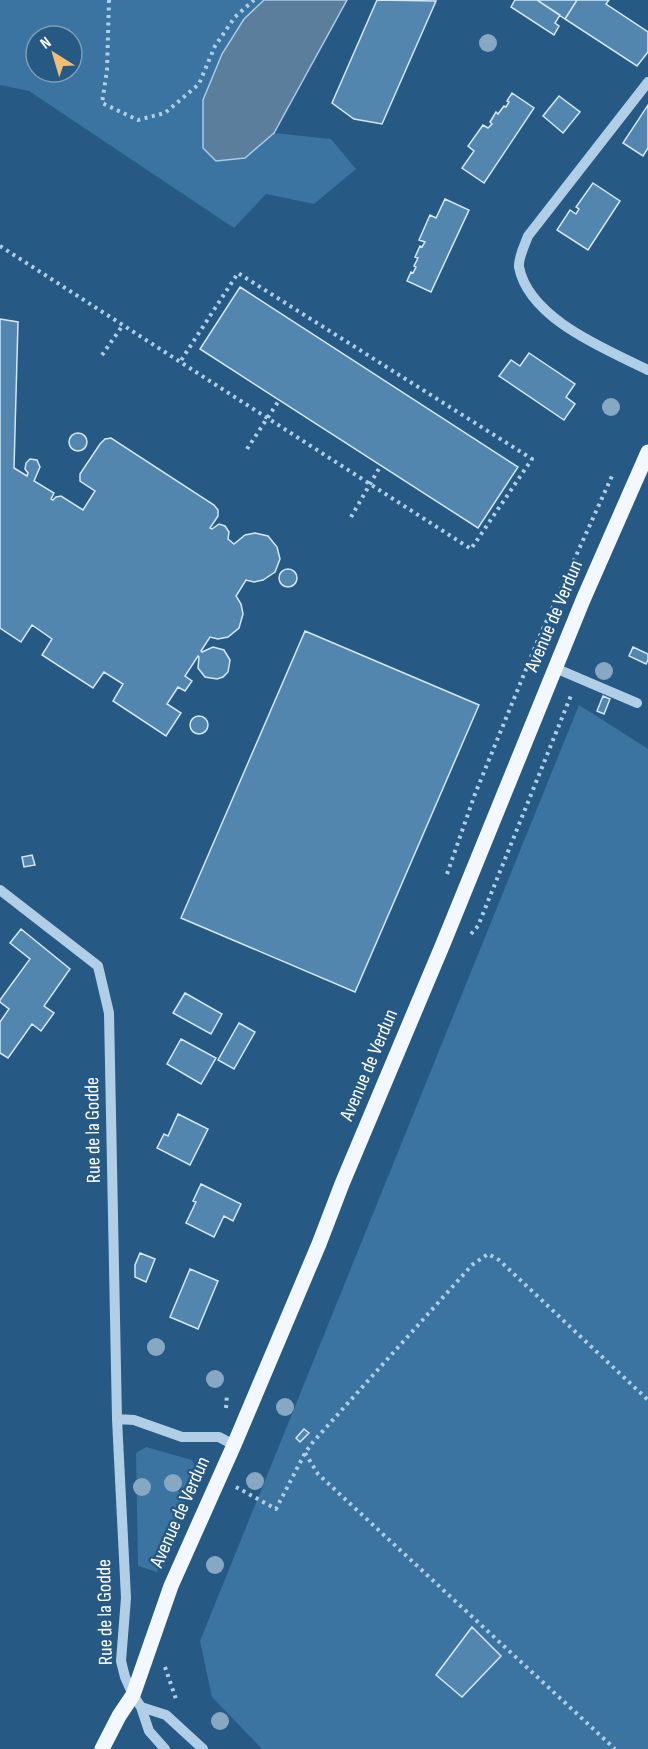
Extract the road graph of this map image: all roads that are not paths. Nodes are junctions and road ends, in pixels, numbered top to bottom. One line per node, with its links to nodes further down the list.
1 (648, 82): 2 (street)
2 (648, 370)
3 (648, 452): 4 (main road, Avenue de Verdun)
4 (555, 668): 5 (street); 8 (main road, Avenue de Verdun)
5 (637, 704)
6 (0, 890): 7 (street, Rue de la Godde)
7 (117, 1419): 8 (street); 9 (street, Rue de la Godde)
8 (234, 1445): 9 (main road, Avenue de Verdun)
9 (137, 1701): 10 (main road, Avenue de Verdun); 11 (street, Rue de la Godde); 12 (street)
10 (102, 1749)
11 (165, 1749)
12 (203, 1749)

